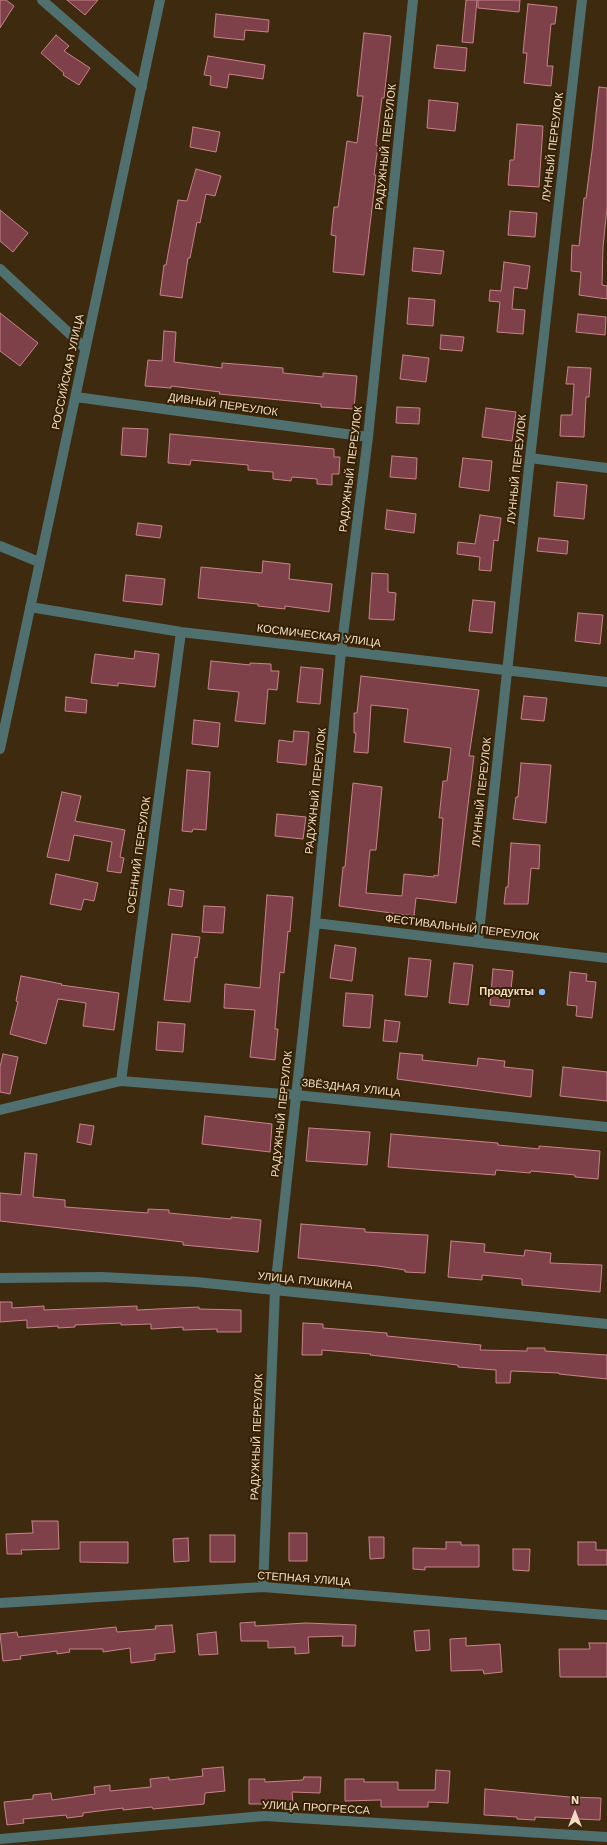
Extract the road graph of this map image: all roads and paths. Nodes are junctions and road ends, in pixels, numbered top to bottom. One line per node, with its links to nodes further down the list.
1 (42, 0): 5 (street)
2 (160, 0): 5 (street, РОССИЙСКАЯ УЛИЦА)
3 (413, 0): 9 (street, РАДУЖНЫЙ ПЕРЕУЛОК)
4 (582, 0): 10 (street, ЛУННЫЙ ПЕРЕУЛОК)
5 (142, 87): 7 (street, РОССИЙСКАЯ УЛИЦА)
6 (0, 269): 7 (street)
7 (85, 348): 8 (street, РОССИЙСКАЯ УЛИЦА)
8 (76, 397): 9 (street, ДИВНЫЙ ПЕРЕУЛОК); 13 (street, РОССИЙСКАЯ УЛИЦА)
9 (368, 437): 16 (street, РАДУЖНЫЙ ПЕРЕУЛОК)
10 (530, 458): 11 (street); 17 (street, ЛУННЫЙ ПЕРЕУЛОК)
11 (607, 468)
12 (0, 546): 13 (street)
13 (39, 562): 14 (street, РОССИЙСКАЯ УЛИЦА)
14 (30, 607): 15 (street, КОСМИЧЕСКАЯ УЛИЦА); 19 (street, РОССИЙСКАЯ УЛИЦА)
15 (181, 632): 16 (street, КОСМИЧЕСКАЯ УЛИЦА); 23 (street, ОСЕННИЙ ПЕРЕУЛОК)
16 (341, 651): 17 (street, КОСМИЧЕСКАЯ УЛИЦА); 20 (street, РАДУЖНЫЙ ПЕРЕУЛОК)
17 (507, 671): 18 (street, КОСМИЧЕСКАЯ УЛИЦА); 21 (street, ЛУННЫЙ ПЕРЕУЛОК)
18 (607, 682)
19 (0, 749)
20 (315, 923): 21 (street, ФЕСТИВАЛЬНЫЙ ПЕРЕУЛОК); 24 (street, РАДУЖНЫЙ ПЕРЕУЛОК)
21 (478, 942): 22 (street, ФЕСТИВАЛЬНЫЙ ПЕРЕУЛОК)
22 (607, 958)
23 (121, 1081): 24 (street, ЗВЁЗДНАЯ УЛИЦА); 25 (street, ЗВЁЗДНАЯ УЛИЦА)
24 (296, 1094): 26 (street, ЗВЁЗДНАЯ УЛИЦА); 28 (street, РАДУЖНЫЙ ПЕРЕУЛОК)
25 (0, 1110)
26 (607, 1128)
27 (0, 1278): 28 (street, УЛИЦА ПУШКИНА)
28 (274, 1289): 29 (street, УЛИЦА ПУШКИНА); 30 (street, РАДУЖНЫЙ ПЕРЕУЛОК)
29 (607, 1324)
30 (263, 1587): 31 (street, СТЕПНАЯ УЛИЦА); 32 (street, СТЕПНАЯ УЛИЦА)
31 (0, 1604)
32 (607, 1615)
33 (607, 1837): 34 (street, УЛИЦА ПРОГРЕССА)
34 (0, 1839)

